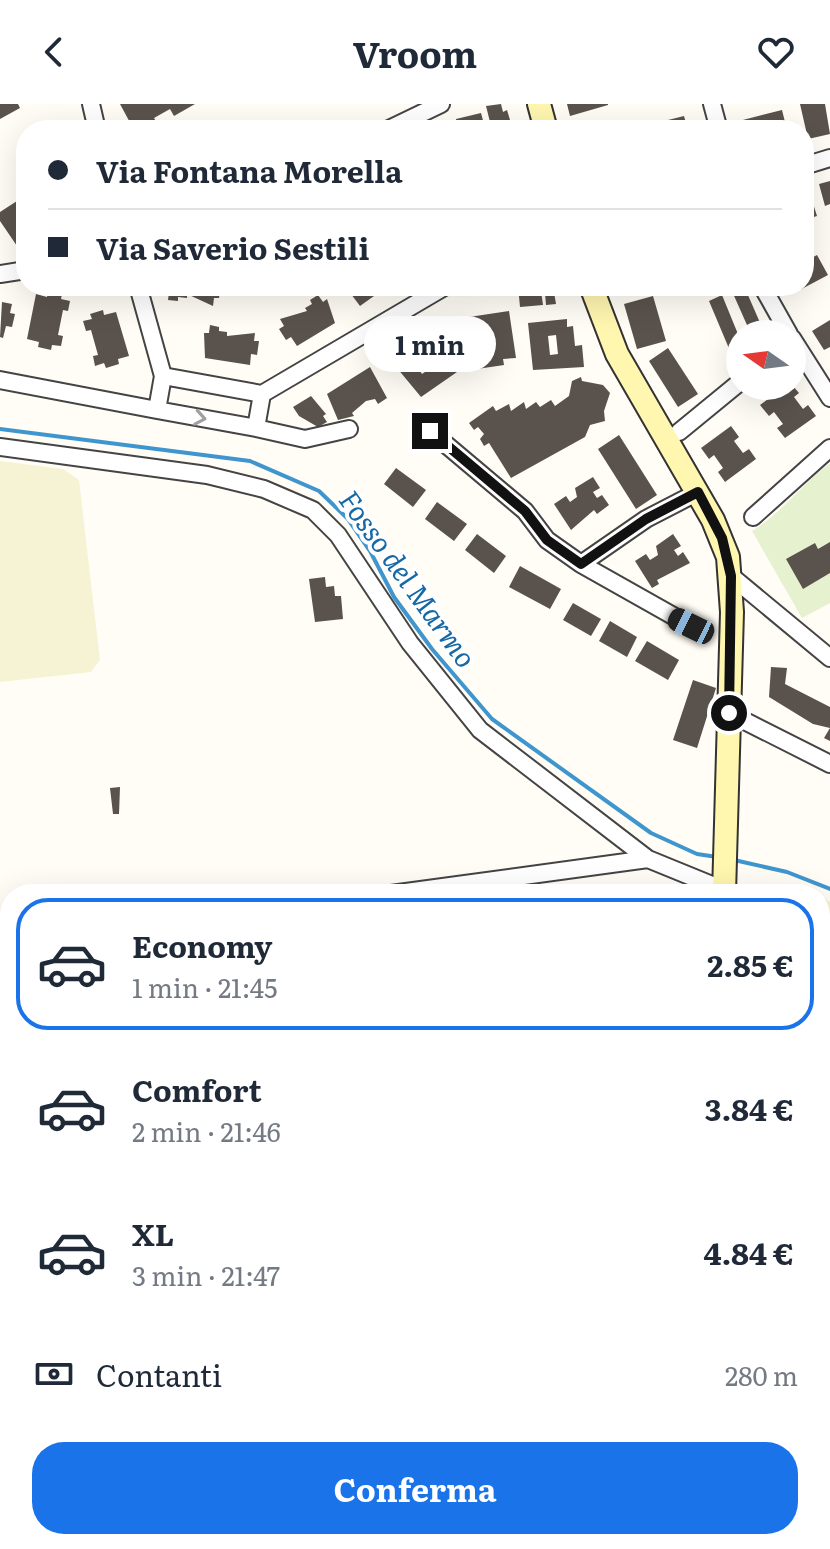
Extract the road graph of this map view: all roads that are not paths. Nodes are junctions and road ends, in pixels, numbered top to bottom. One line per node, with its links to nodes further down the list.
1 (441, 104): 2 (street)
2 (408, 120)
3 (141, 296): 9 (street)
4 (429, 296): 12 (street)
5 (595, 296): 21 (street)
6 (768, 296): 7 (street)
7 (782, 320)
8 (806, 360): 13 (street)
9 (163, 376): 12 (street); 14 (street)
10 (0, 380): 14 (street)
11 (726, 393): 18 (street)
12 (262, 394): 15 (street)
13 (830, 398)
14 (157, 410): 15 (street, one-way to 15)
15 (256, 428): 16 (street)
16 (349, 429)
17 (430, 431): 23 (street)
18 (679, 432)
19 (0, 447): 29 (street)
20 (830, 448): 22 (street)
21 (698, 492): 23 (street); 24 (street)
22 (753, 517)
23 (581, 564): 25 (street)
24 (731, 576): 26 (street); 27 (street)
25 (691, 626)
26 (830, 658)
27 (729, 713): 28 (street); 32 (street)
28 (830, 764)
29 (648, 859): 30 (street); 31 (street)
30 (464, 884)
31 (716, 884)
32 (724, 884)

